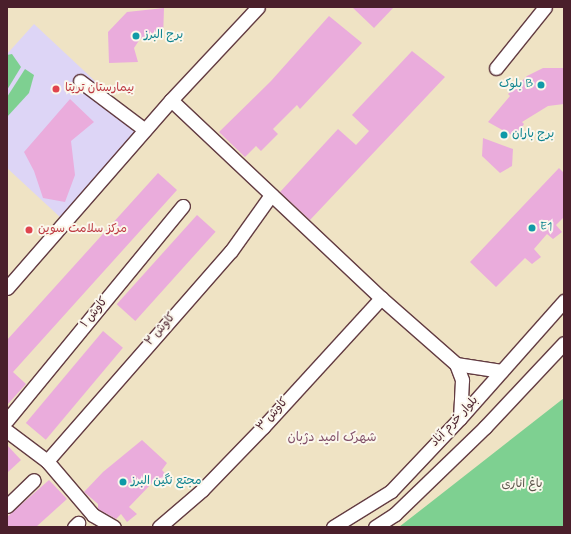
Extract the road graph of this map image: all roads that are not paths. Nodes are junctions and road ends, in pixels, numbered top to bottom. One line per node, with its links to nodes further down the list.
1 (258, 7): 5 (street)
2 (545, 7): 3 (street)
3 (496, 68)
4 (80, 81): 6 (street)
5 (171, 100): 6 (street); 7 (street)
6 (145, 130): 9 (street)
7 (271, 195): 10 (street); 18 (street, کاوش ۲)
8 (183, 206): 16 (street, کاوش ۱)
9 (7, 288)
10 (381, 298): 13 (street); 22 (street, کاوش ۳)
11 (564, 301): 14 (street, بلوار خرم آباد)
12 (564, 343): 24 (street, بلوار خرم آباد)
13 (456, 364): 14 (street); 15 (street)
14 (501, 371): 15 (street, بلوار خرم آباد)
15 (460, 418): 23 (street, بلوار خرم آباد)
16 (7, 420)
17 (7, 431): 18 (street)
18 (47, 461): 21 (street)
19 (34, 480): 20 (street)
20 (7, 506)
21 (114, 527)
22 (159, 527)
23 (333, 527)
24 (375, 527)

